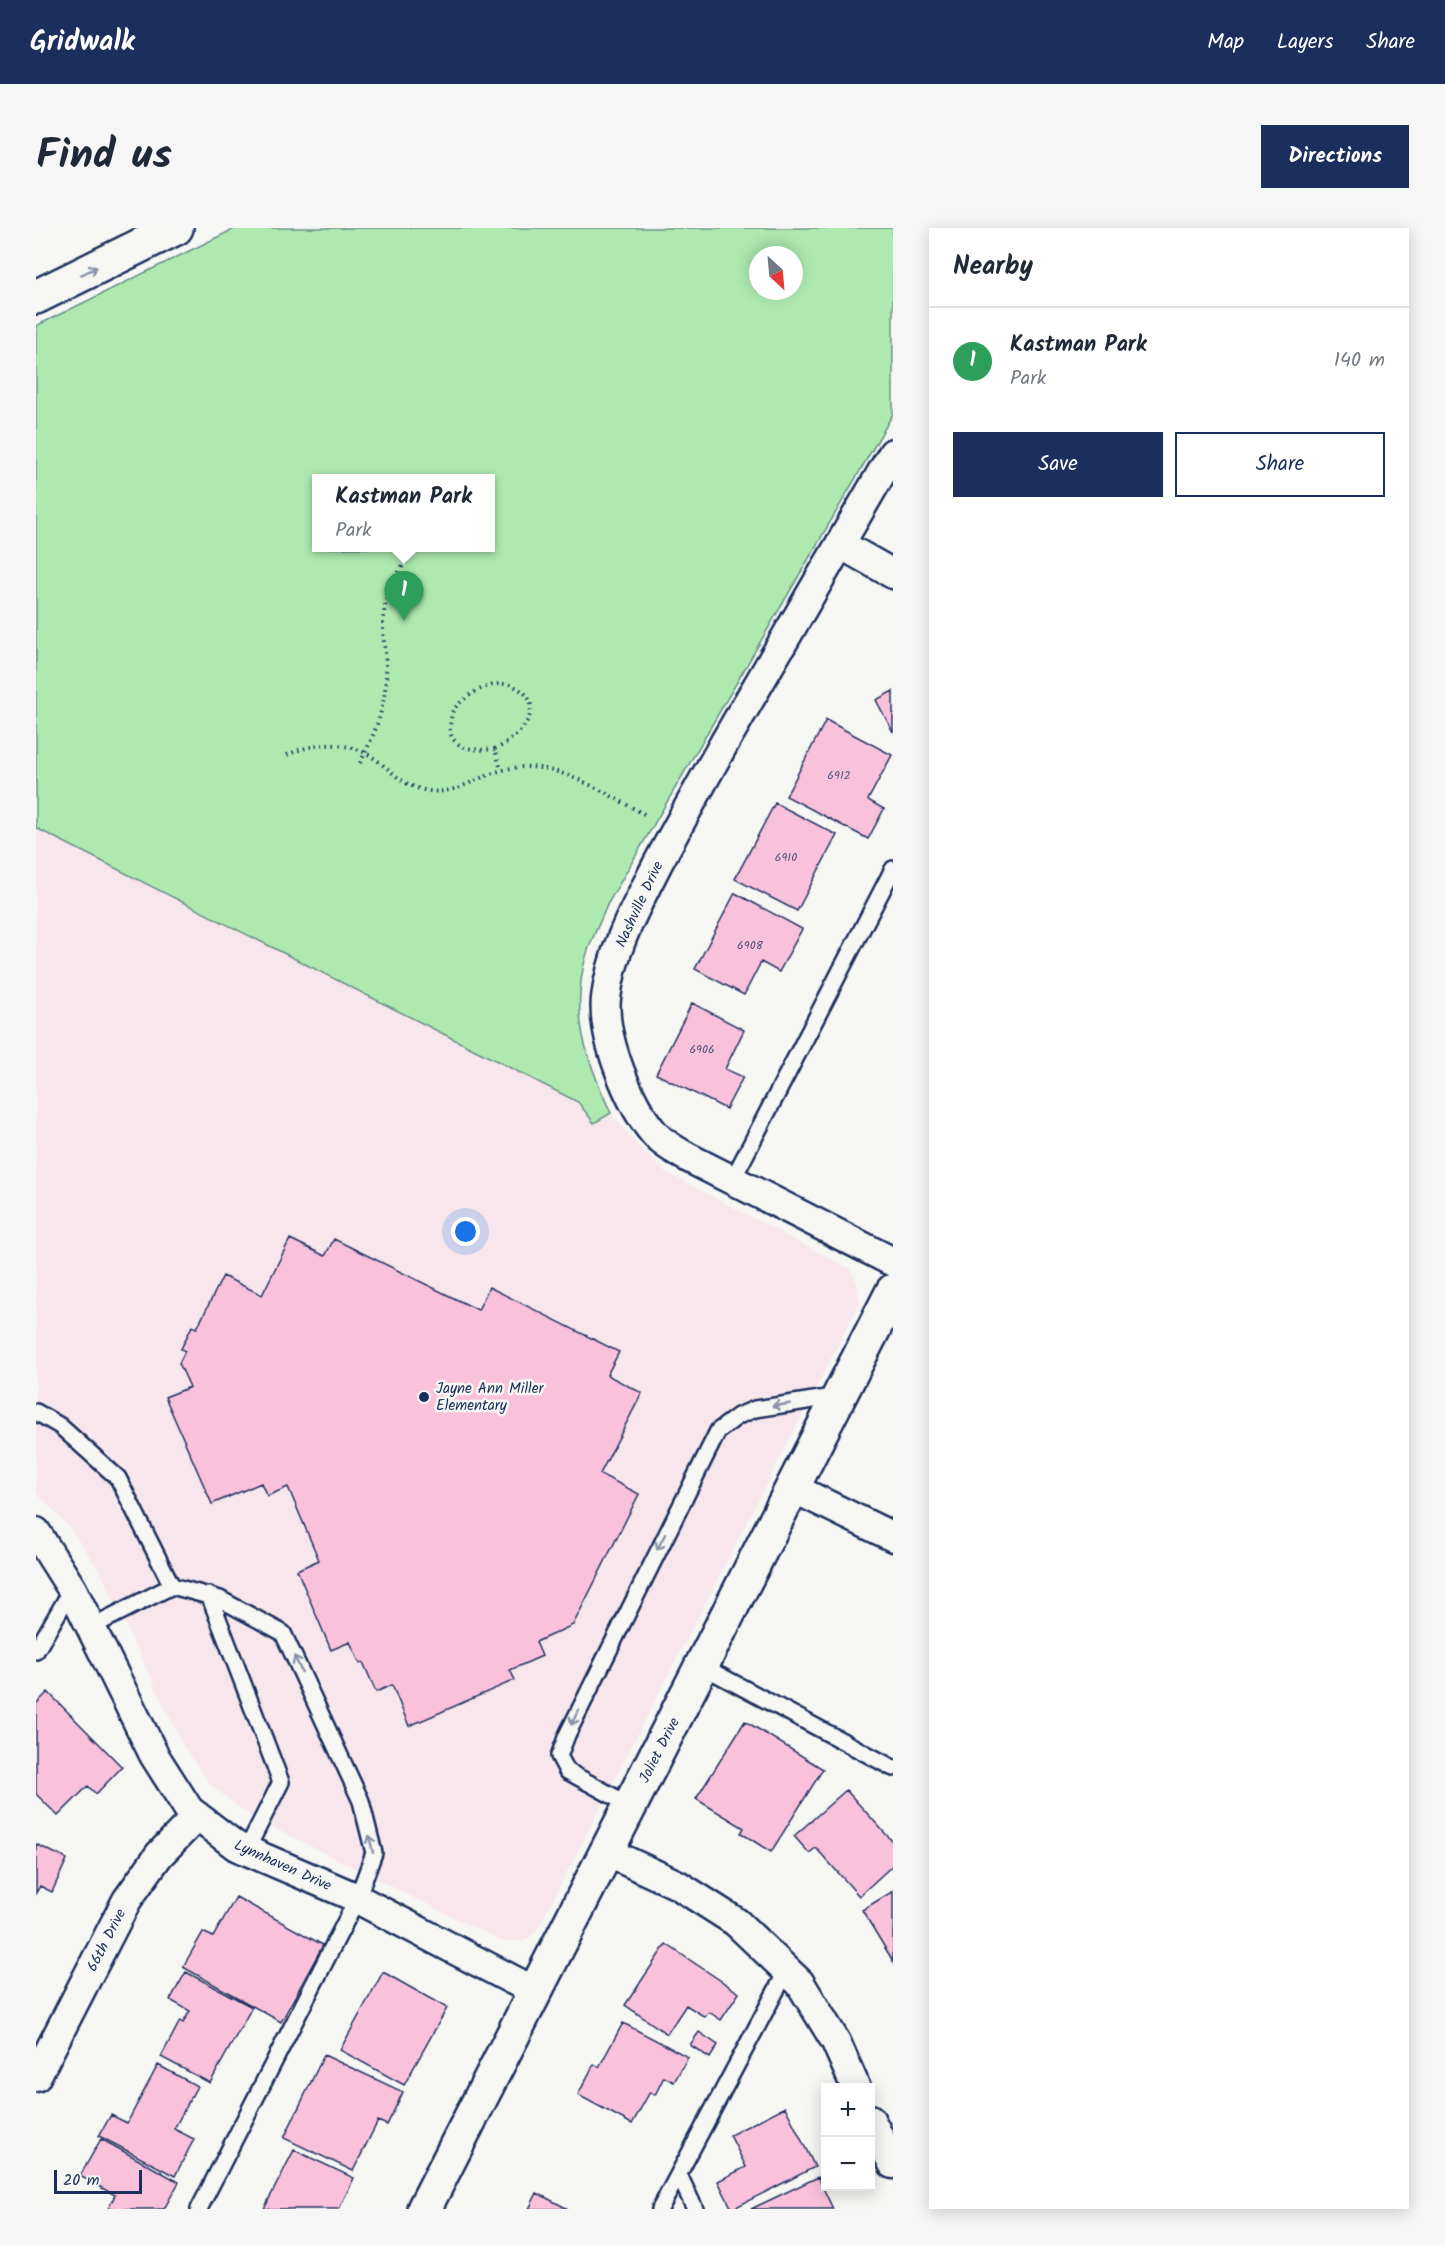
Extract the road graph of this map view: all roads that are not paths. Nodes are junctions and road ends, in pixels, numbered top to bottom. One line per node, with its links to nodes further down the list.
1 (176, 228): 2 (street, one-way to 1)
2 (36, 297)
3 (893, 453): 4 (street, Nashville Drive)
4 (840, 544): 5 (street); 7 (street, Nashville Drive)
5 (893, 574)
6 (893, 869): 7 (lane)
7 (732, 1180): 8 (street, Nashville Drive)
8 (893, 1262)
9 (890, 1303): 10 (street, Joliet Drive)
10 (839, 1396): 12 (street, Joliet Drive); 22 (lane, one-way to 22)
11 (36, 1412): 15 (lane)
12 (793, 1488): 14 (street); 20 (street, Joliet Drive)
13 (36, 1532): 16 (street, Lynnhaven Drive)
14 (893, 1537)
15 (172, 1586): 17 (lane); 18 (lane)
16 (72, 1589): 18 (street, Lynnhaven Drive); 19 (lane)
17 (209, 1595): 24 (lane); 26 (lane, one-way to 17)
18 (91, 1627): 23 (street, Lynnhaven Drive)
19 (36, 1651)
20 (702, 1666): 21 (lane); 22 (street, Joliet Drive)
21 (893, 1768)
22 (631, 1806): 25 (street, Joliet Drive)
23 (197, 1816): 24 (street, Lynnhaven Drive); 29 (street, 66th Drive)
24 (246, 1851): 26 (street, Lynnhaven Drive)
25 (607, 1852): 27 (street); 28 (street, Joliet Drive)
26 (357, 1899): 28 (street, Lynnhaven Drive); 34 (lane)
27 (787, 1970): 30 (street); 33 (lane)
28 (536, 1992): 35 (street, Joliet Drive)
29 (36, 2077)
30 (854, 2083)
31 (875, 2129): 32 (street)
32 (893, 2164)
33 (678, 2175): 36 (lane); 37 (lane)
34 (199, 2209)
35 (424, 2209)
36 (660, 2209)
37 (696, 2209)

